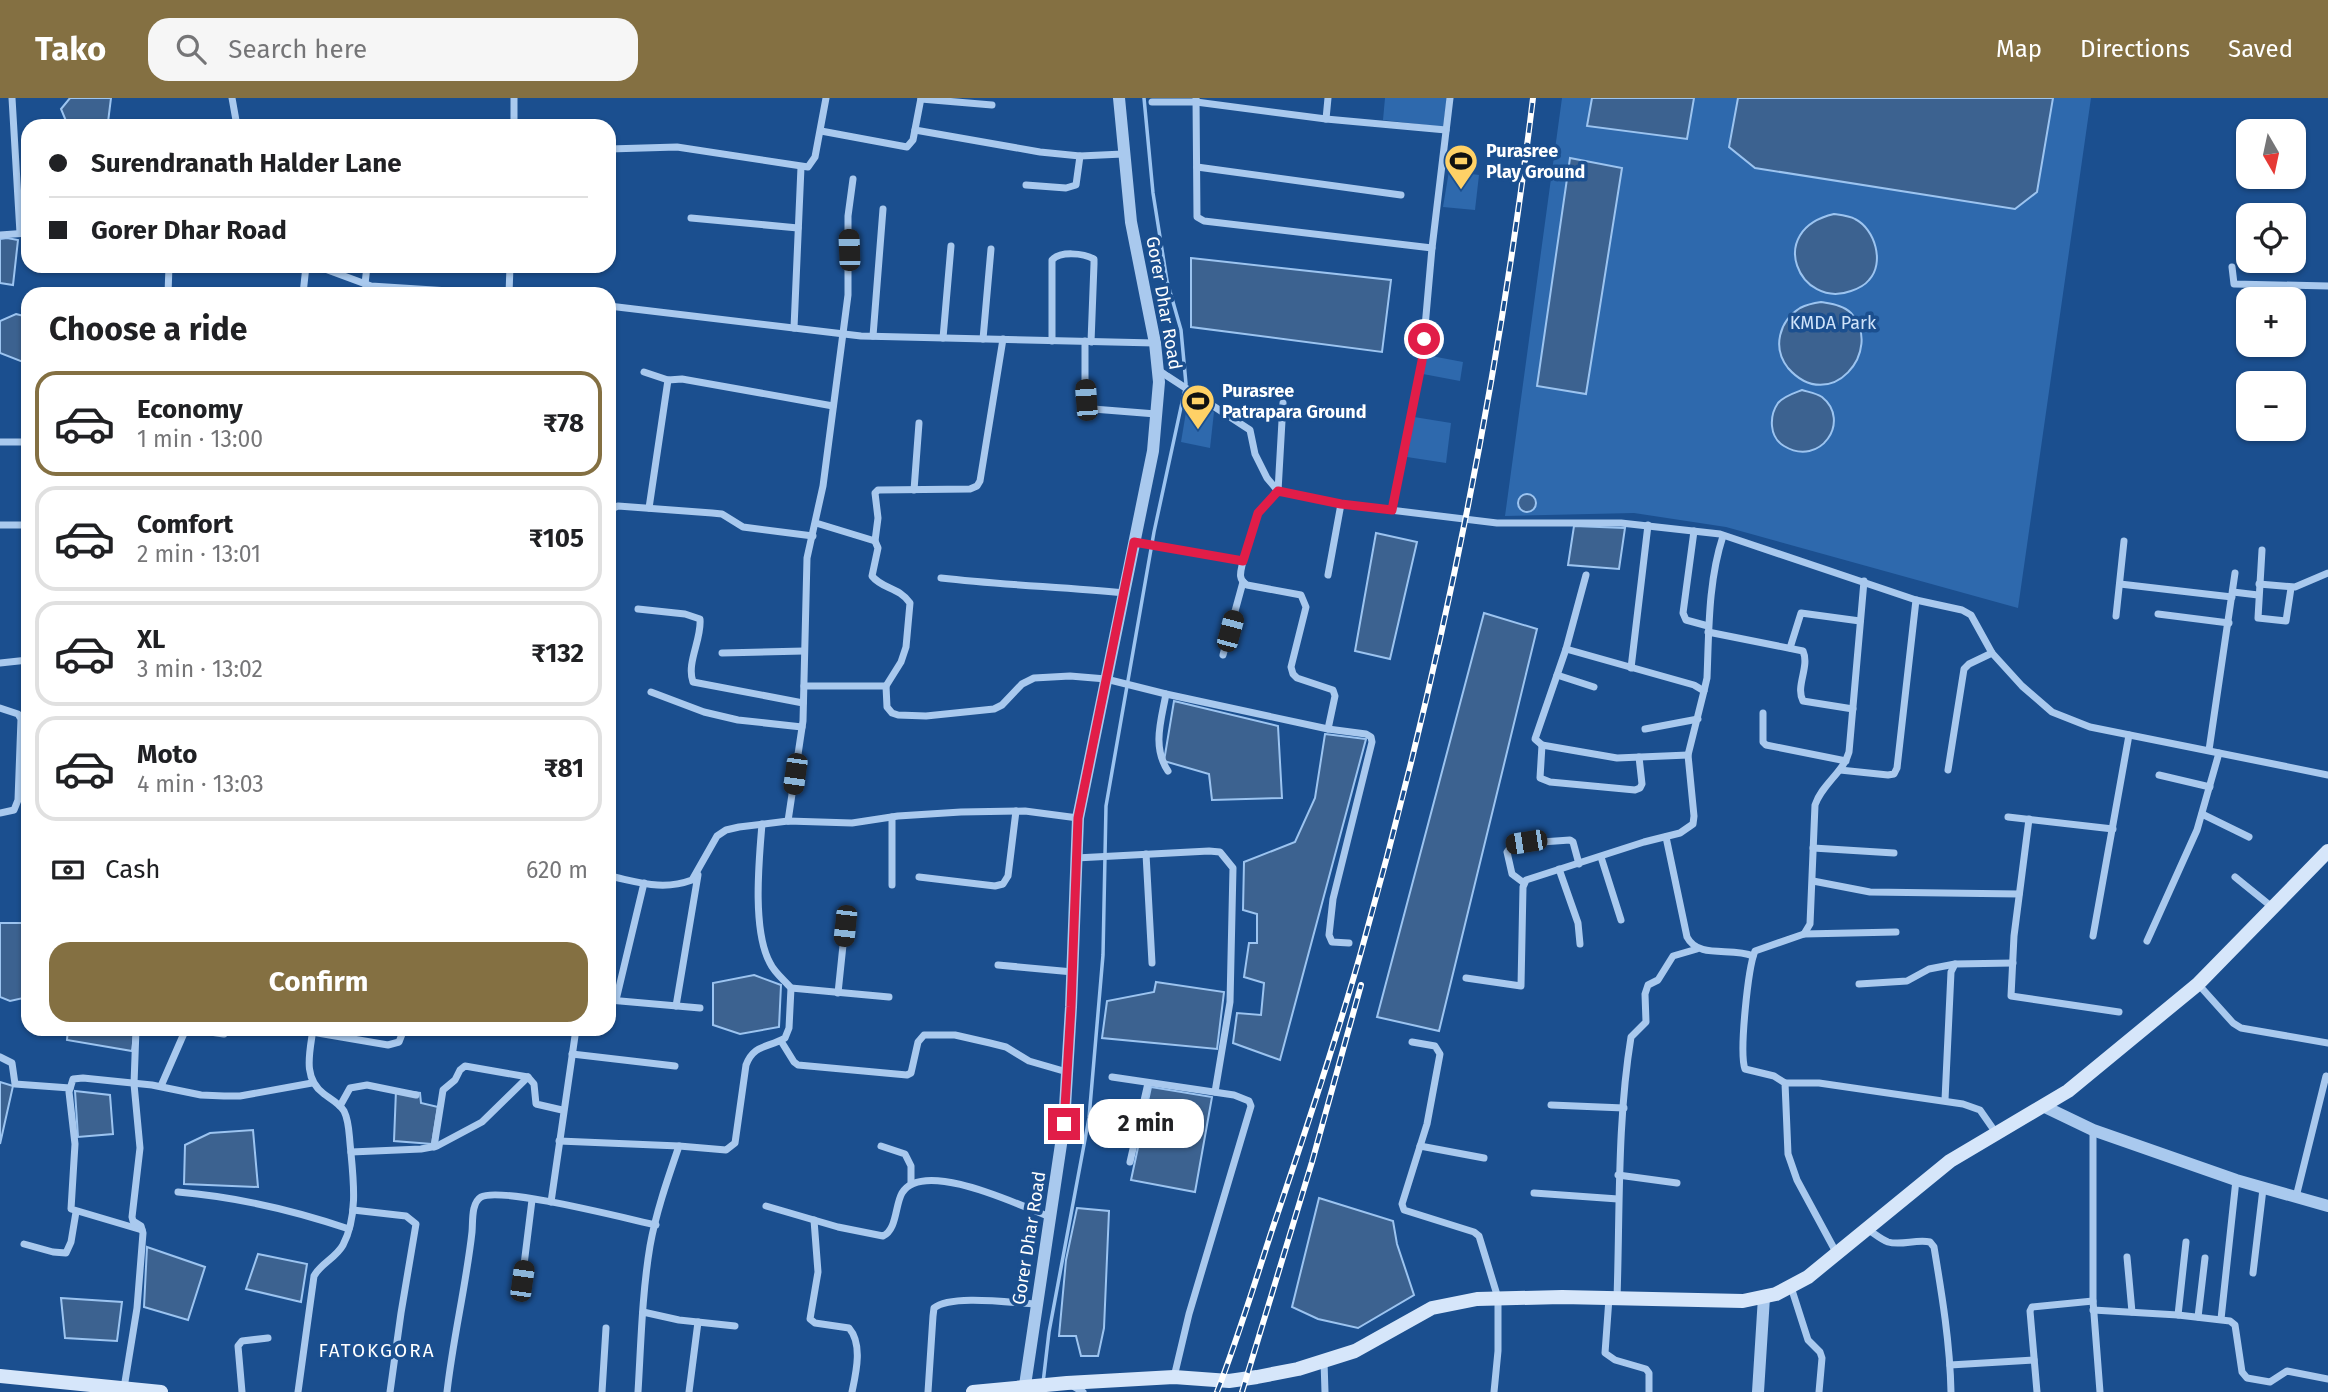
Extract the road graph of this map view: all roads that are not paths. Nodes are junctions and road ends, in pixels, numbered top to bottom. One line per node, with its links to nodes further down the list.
1 (12, 98): 26 (street)
2 (232, 98): 12 (street)
3 (514, 98): 13 (street)
4 (826, 98): 17 (street)
5 (1119, 98): 19 (street, Gorer Dhar Road)
6 (1328, 98): 14 (street)
7 (1450, 98): 16 (street)
8 (921, 99): 11 (street); 15 (street)
9 (1196, 100): 10 (street); 14 (street); 22 (street)
10 (1152, 102)
11 (992, 105)
12 (236, 119)
13 (514, 119)
14 (1326, 119): 16 (street)
15 (915, 130): 17 (street); 20 (street)
16 (1446, 130): 33 (street)
17 (821, 131): 21 (street)
18 (616, 149): 21 (street)
19 (1123, 154): 20 (street); 48 (street, Gorer Dhar Road)
20 (1080, 156): 24 (street)
21 (801, 167): 29 (street)
22 (1197, 167): 25 (street); 33 (street)
23 (853, 179): 41 (street)
24 (1026, 186)
25 (1401, 195)
26 (21, 199)
27 (883, 209): 42 (street)
28 (691, 218): 29 (street)
29 (798, 228): 40 (street)
30 (21, 233): 31 (street)
31 (0, 235)
32 (951, 246): 43 (street)
33 (1432, 248): 63 (street)
34 (990, 249): 44 (street)
35 (2232, 267): 37 (street)
36 (334, 273): 38 (street)
37 (2328, 286)
38 (367, 287)
39 (616, 307): 40 (street)
40 (794, 328): 41 (street)
41 (843, 334): 42 (street); 53 (street)
42 (873, 336): 43 (street)
43 (943, 338): 44 (street)
44 (983, 339): 45 (street)
45 (1003, 340): 46 (street); 58 (street)
46 (1052, 341): 47 (street); 47 (street)
47 (1088, 342): 48 (street); 54 (street)
48 (1155, 343): 49 (street, Gorer Dhar Road)
49 (1158, 370): 54 (street, Gorer Dhar Road); 59 (street)
50 (644, 372): 51 (street)
51 (668, 380): 53 (street); 62 (street)
52 (1283, 403): 59 (street)
53 (833, 405): 64 (street)
54 (1156, 414): 73 (street, Gorer Dhar Road)
55 (919, 423): 58 (street)
56 (0, 442): 57 (street)
57 (21, 442)
58 (914, 490): 71 (street)
59 (1278, 491): 60 (street); 75 (street)
60 (1341, 504): 63 (street); 78 (street)
61 (616, 507): 62 (street)
62 (649, 508): 69 (street)
63 (1392, 510): 67 (street)
64 (816, 523): 69 (street); 71 (street)
65 (0, 525): 66 (street)
66 (21, 525)
67 (1648, 525): 68 (street); 104 (street)
68 (1694, 531): 70 (street); 95 (street)
69 (813, 536): 98 (street)
70 (1723, 536): 81 (street); 95 (street)
71 (875, 541): 108 (street)
72 (2124, 541): 83 (street)
73 (1140, 544): 75 (street); 86 (street, Gorer Dhar Road)
74 (2262, 550): 84 (street)
75 (1243, 561): 82 (street)
76 (2235, 573): 87 (street)
77 (2328, 573): 85 (street)
78 (1328, 575)
79 (1586, 575): 97 (street)
80 (941, 578): 86 (street)
81 (1864, 581): 89 (street); 93 (street)
82 (1243, 582): 101 (street); 120 (street)
83 (2120, 584): 87 (street); 92 (street)
84 (2259, 584): 85 (street); 88 (street)
85 (2291, 588): 88 (street)
86 (1124, 593): 106 (street, Gorer Dhar Road)
87 (2232, 595): 88 (street); 94 (street)
88 (2258, 595)
89 (1916, 600): 100 (street); 129 (street)
90 (638, 609): 113 (street)
91 (2158, 614): 94 (street)
92 (2116, 616)
93 (1860, 621): 96 (street); 115 (street)
94 (2229, 623): 124 (street)
95 (1708, 629): 96 (street); 110 (street)
96 (1790, 648): 115 (street)
97 (1566, 649): 104 (street); 105 (street)
98 (804, 651): 99 (street); 107 (street)
99 (722, 653)
100 (1992, 653): 122 (street); 130 (street)
101 (1223, 655)
102 (21, 661): 103 (street)
103 (0, 663)
104 (1631, 668): 110 (street)
105 (1557, 675): 109 (street); 123 (street)
106 (1106, 679): 108 (street); 112 (street); 141 (street, Gorer Dhar Road)
107 (804, 686): 108 (street); 113 (street)
108 (886, 686)
109 (1594, 687)
110 (1704, 691): 118 (street)
111 (651, 692): 119 (street)
112 (1166, 694): 120 (street); 131 (street)
113 (803, 702): 119 (street)
114 (0, 708): 117 (street)
115 (1853, 709): 128 (street)
116 (1763, 713): 128 (street)
117 (21, 719)
118 (1698, 719): 121 (street); 126 (street)
119 (802, 727): 143 (street)
120 (1328, 729): 172 (street)
121 (1645, 729)
122 (2129, 735): 124 (street); 145 (street)
123 (1542, 745): 127 (street); 127 (street)
124 (2208, 750): 125 (street)
125 (2219, 753): 133 (street); 135 (street)
126 (1688, 755): 127 (street); 146 (street)
127 (1639, 757)
128 (1846, 761): 129 (street)
129 (1840, 769): 148 (street)
130 (1948, 770)
131 (1168, 771)
132 (2159, 775): 135 (street)
133 (2328, 775)
134 (21, 785): 137 (street)
135 (2210, 786): 138 (street)
136 (1016, 811): 139 (street); 141 (street); 158 (street)
137 (0, 813)
138 (2202, 814): 147 (street); 171 (street)
139 (892, 817): 143 (street); 163 (street)
140 (2008, 817): 142 (street)
141 (1078, 818): 153 (street, Gorer Dhar Road)
142 (2029, 819): 145 (street); 164 (street)
143 (788, 821): 144 (street)
144 (762, 824): 156 (street); 185 (street)
145 (2113, 830): 170 (street)
146 (1666, 837): 152 (street); 174 (street)
147 (2249, 837)
148 (1813, 848): 150 (street); 160 (street)
149 (2328, 850): 165 (main road)
150 (1894, 853)
151 (1146, 854): 153 (street); 176 (street); 214 (street)
152 (1601, 857): 154 (street); 166 (street)
153 (1076, 858): 180 (street, Gorer Dhar Road)
154 (1579, 864): 155 (street); 162 (street)
155 (1559, 869): 162 (street); 173 (street)
156 (699, 871): 161 (street); 189 (street)
157 (616, 877): 161 (street)
158 (919, 877)
159 (2235, 877): 165 (street)
160 (1813, 881): 164 (street); 169 (street)
161 (644, 883): 184 (street)
162 (1524, 883): 181 (street)
163 (892, 885)
164 (2020, 894): 177 (street)
165 (2273, 907): 183 (main road)
166 (1621, 920)
167 (845, 926): 186 (street)
168 (1896, 932): 169 (street)
169 (1804, 934): 175 (street)
170 (2093, 936)
171 (2147, 941)
172 (1349, 943)
173 (1580, 944)
174 (1697, 949): 175 (street); 220 (street)
175 (1753, 957): 210 (street)
176 (1152, 962)
177 (2013, 963): 178 (street); 191 (street)
178 (1955, 964): 182 (street); 216 (street)
179 (998, 965): 180 (street)
180 (1073, 972): 204 (street, Gorer Dhar Road)
181 (1466, 978)
182 (1859, 984)
183 (2198, 984): 200 (street); 219 (main road)
184 (616, 985)
185 (791, 988): 186 (street); 198 (street)
186 (838, 993): 187 (street)
187 (889, 997)
188 (616, 1000): 189 (street)
189 (676, 1006): 190 (street)
190 (700, 1008)
191 (2119, 1012)
192 (136, 1036): 211 (street)
193 (183, 1036): 212 (street)
194 (312, 1036): 208 (street)
195 (340, 1036): 196 (street)
196 (401, 1036)
197 (575, 1036): 201 (street)
198 (781, 1041): 204 (street); 225 (street)
199 (1412, 1042): 227 (street)
200 (2328, 1043)
201 (572, 1054): 203 (street); 221 (street)
202 (0, 1057): 213 (street)
203 (674, 1066)
204 (1067, 1072): 247 (street, Gorer Dhar Road)
205 (2326, 1076): 239 (street)
206 (528, 1077): 221 (street); 228 (street); 228 (street)
207 (1112, 1077): 209 (street)
208 (312, 1083): 212 (street); 218 (street)
209 (1148, 1083): 214 (street); 231 (street)
210 (1785, 1083): 216 (street); 255 (street)
211 (134, 1084): 212 (street); 213 (street); 252 (street)
212 (162, 1086)
213 (70, 1088): 246 (street)
214 (1215, 1092): 280 (street)
215 (416, 1096): 218 (street)
216 (1945, 1100): 223 (street)
217 (1551, 1105): 220 (street)
218 (340, 1106): 229 (street)
219 (2043, 1107): 222 (street); 223 (main road)
220 (1624, 1108): 232 (street)
221 (562, 1110): 224 (street)
222 (2093, 1130): 233 (street); 264 (street)
223 (1997, 1134): 250 (main road)
224 (559, 1141): 225 (street); 242 (street)
225 (680, 1146): 249 (street)
226 (881, 1146): 234 (street)
227 (1420, 1146): 230 (street); 262 (street)
228 (434, 1147): 229 (street)
229 (351, 1152): 245 (street)
230 (1484, 1157)
231 (1130, 1162)
232 (1618, 1175): 235 (street); 240 (street)
233 (2236, 1180): 236 (street); 271 (street)
234 (911, 1183): 247 (street); 248 (street)
235 (1677, 1183)
236 (2263, 1189): 239 (street); 258 (street)
237 (178, 1192): 251 (street)
238 (1534, 1193): 240 (street)
239 (2296, 1198): 244 (street)
240 (1618, 1199): 263 (street)
241 (533, 1200): 242 (street); 259 (street); 290 (street)
242 (551, 1202): 249 (street)
243 (766, 1206): 248 (street)
244 (2328, 1206)
245 (353, 1210): 251 (street); 289 (street)
246 (76, 1212): 252 (street); 254 (street)
247 (1050, 1217): 265 (street, Gorer Dhar Road)
248 (814, 1220): 294 (street)
249 (656, 1225): 267 (street)
250 (1867, 1228): 255 (main road); 278 (street)
251 (349, 1229): 288 (street)
252 (142, 1230): 284 (street)
253 (2186, 1242): 269 (street)
254 (24, 1244)
255 (1837, 1254): 260 (main road)
256 (2127, 1257): 268 (street)
257 (2205, 1258): 270 (street)
258 (2253, 1273)
259 (522, 1281)
260 (1791, 1287): 261 (main road); 302 (street)
261 (1764, 1297): 263 (main road); 301 (street)
262 (1498, 1298): 263 (main road); 277 (main road); 299 (street)
263 (1613, 1298): 300 (street)
264 (2093, 1301): 266 (street); 276 (street)
265 (1037, 1304): 283 (street, Gorer Dhar Road); 295 (street)
266 (2094, 1310): 268 (street); 305 (street)
267 (643, 1312): 272 (street); 292 (street)
268 (2132, 1312): 269 (street)
269 (2178, 1315): 270 (street)
270 (2198, 1317): 271 (street)
271 (2221, 1319): 281 (street)
272 (698, 1322): 273 (street); 293 (street)
273 (735, 1326)
274 (606, 1328): 291 (street)
275 (268, 1338): 287 (street)
276 (2034, 1360): 278 (street); 304 (street)
277 (1324, 1361): 280 (main road); 298 (street)
278 (1950, 1365): 303 (street)
279 (0, 1376): 284 (main road)
280 (1174, 1377): 282 (main road)
281 (2328, 1379)
282 (1067, 1383): 283 (main road); 297 (street)
283 (1032, 1387): 296 (main road)
284 (124, 1388): 285 (main road)
285 (155, 1392): 286 (main road)
286 (161, 1392)
287 (242, 1392)
288 (298, 1392)
289 (390, 1392)
290 (447, 1392)
291 (602, 1392)
292 (638, 1392)
293 (689, 1392)
294 (852, 1392)
295 (928, 1392)
296 (973, 1392)
297 (1083, 1392)
298 (1325, 1392)
299 (1494, 1392)
300 (1649, 1392)
301 (1758, 1392)
302 (1819, 1392)
303 (1951, 1392)
304 (2037, 1392)
305 (2100, 1392)

